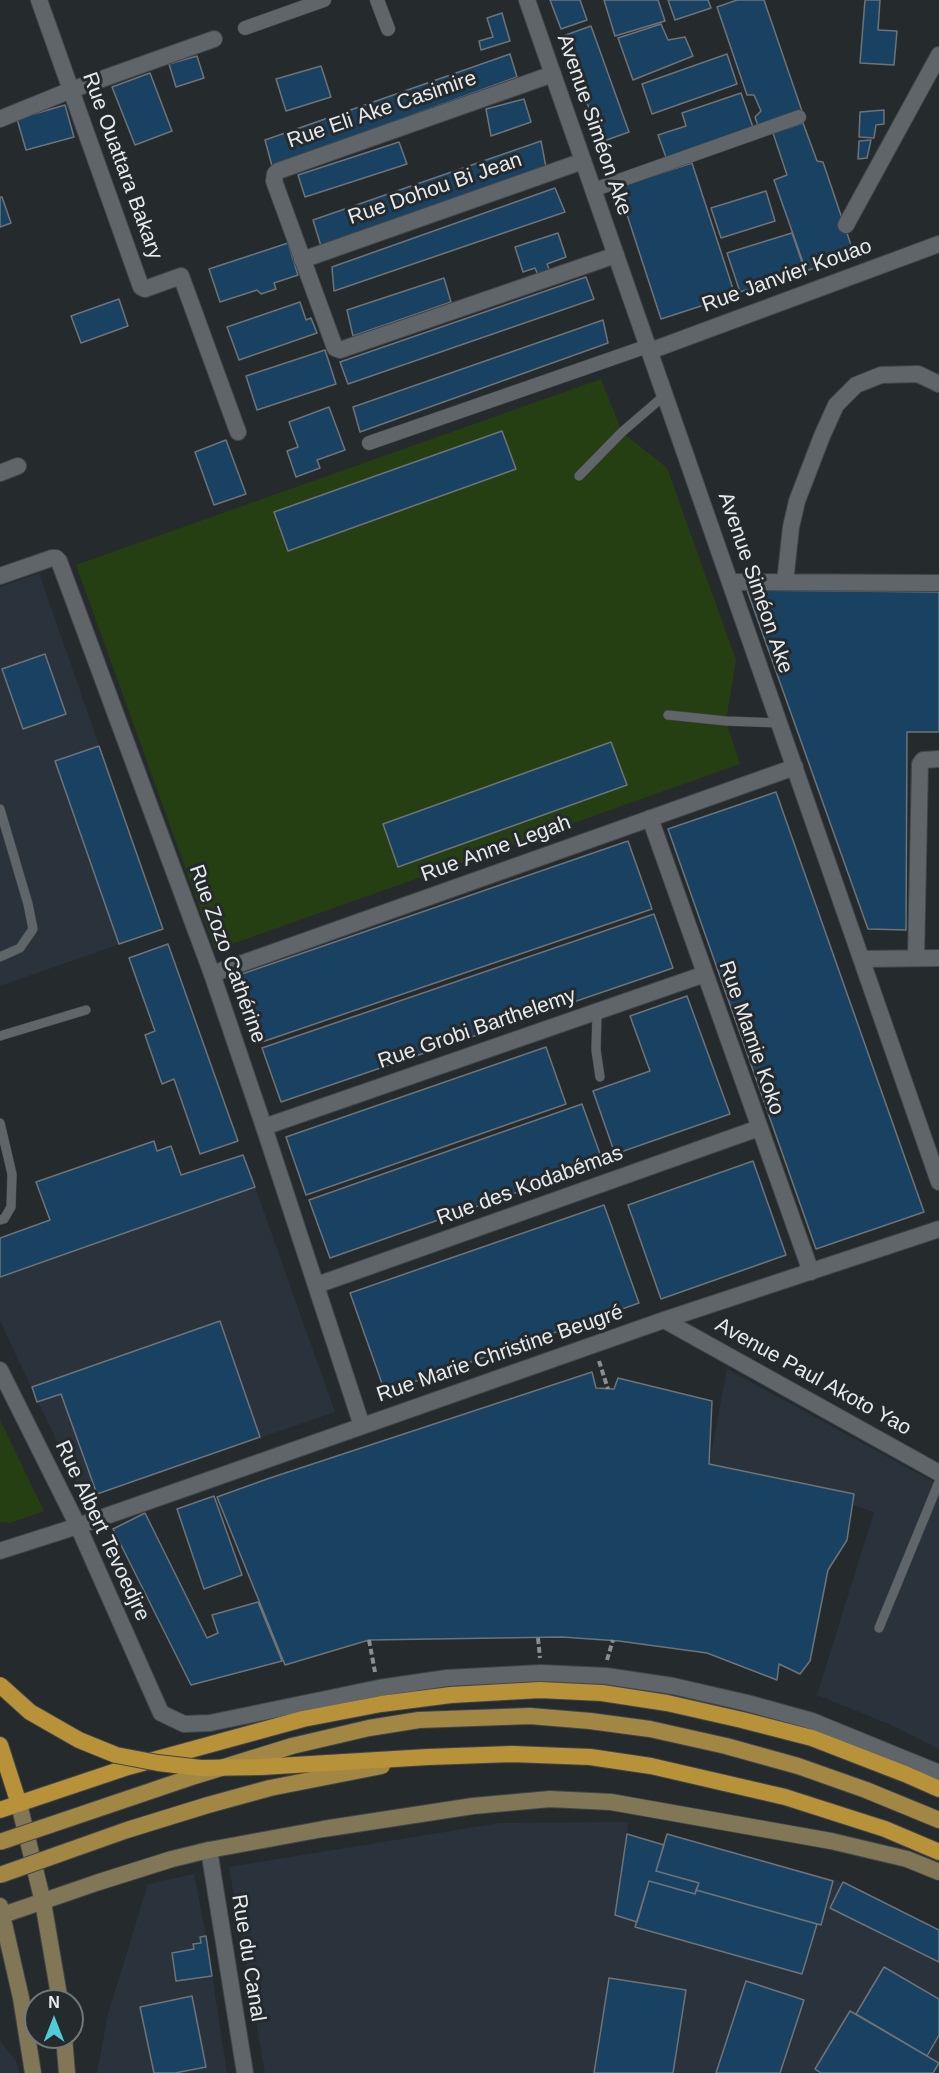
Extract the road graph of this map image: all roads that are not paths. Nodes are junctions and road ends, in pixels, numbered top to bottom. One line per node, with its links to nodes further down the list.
1 (39, 0): 10 (street, Rue Ouattara Bakary)
2 (324, 0): 5 (street)
3 (377, 0): 6 (street)
4 (527, 0): 9 (street, Avenue Siméon Ake)
5 (245, 28)
6 (388, 29)
7 (214, 39): 10 (street)
8 (939, 55): 15 (street)
9 (553, 74): 13 (street, Avenue Siméon Ake); 18 (street, Rue Eli Ake Casimire)
10 (71, 90): 12 (street); 22 (street, Rue Ouattara Bakary)
11 (799, 117): 14 (street)
12 (0, 119)
13 (583, 161): 14 (street, Avenue Siméon Ake); 18 (street, Rue Dohou Bi Jean)
14 (593, 190): 17 (street, Avenue Siméon Ake)
15 (846, 225)
16 (939, 244): 19 (street, Rue Janvier Kouao)
17 (616, 255): 18 (street, Rue Eli Ake Casimire); 19 (street, Avenue Siméon Ake)
18 (302, 260)
19 (649, 348): 21 (street, Avenue Siméon Ake); 23 (street)
20 (939, 384): 29 (street)
21 (665, 395): 26 (lane); 28 (street, Avenue Siméon Ake)
22 (238, 432)
23 (369, 443)
24 (18, 466): 25 (street)
25 (0, 473)
26 (579, 476)
27 (0, 576): 42 (street, Rue Zozo Cathérine)
28 (730, 582): 29 (street); 32 (street, Avenue Siméon Ake)
29 (785, 582): 30 (street)
30 (939, 583)
31 (668, 716): 32 (lane)
32 (780, 723): 34 (street, Avenue Siméon Ake)
33 (939, 759): 39 (street)
34 (795, 767): 36 (street, Rue Anne Legah); 41 (street, Avenue Siméon Ake)
35 (0, 809): 37 (lane)
36 (650, 818): 42 (street, Rue Anne Legah); 43 (street, Rue Mamie Koko)
37 (2, 826): 38 (lane)
38 (0, 957)
39 (916, 958): 40 (street); 41 (street)
40 (939, 958)
41 (862, 959): 51 (street, Avenue Siméon Ake)
42 (212, 974): 49 (street, Rue Zozo Cathérine)
43 (705, 974): 45 (street, Rue Grobi Barthelemy); 50 (street, Rue Mamie Koko)
44 (86, 1010): 46 (lane)
45 (597, 1012): 47 (lane); 49 (street, Rue Grobi Barthelemy)
46 (0, 1036)
47 (600, 1077)
48 (0, 1123): 52 (lane)
49 (264, 1127): 55 (street, Rue Zozo Cathérine)
50 (759, 1128): 54 (street, Rue Mamie Koko); 55 (street, Rue des Kodabémas)
51 (939, 1182)
52 (0, 1220)
53 (939, 1229): 54 (street, Rue Marie Christine Beugré)
54 (812, 1272): 56 (street, Rue Marie Christine Beugré)
55 (317, 1285): 58 (street, Rue Zozo Cathérine)
56 (664, 1320): 58 (street, Rue Marie Christine Beugré); 59 (street, Avenue Paul Akoto Yao)
57 (0, 1370): 61 (street, Rue Albert Tevoedjre)
58 (362, 1426): 61 (street, Rue Marie Christine Beugré)
59 (939, 1473)
60 (939, 1482): 63 (lane)
61 (78, 1526): 62 (street, Rue Marie Christine Beugré); 67 (street, Rue Albert Tevoedjre)
62 (0, 1551)
63 (879, 1628)
64 (0, 1685): 66 (highway, bridge)
65 (0, 1745): 69 (highway)
66 (428, 1757): 74 (highway); 76 (main road, bridge)
67 (939, 1773)
68 (939, 1789): 69 (highway)
69 (19, 1804): 70 (highway); 77 (main road)
70 (0, 1810)
71 (939, 1820): 72 (main road, bridge)
72 (0, 1842)
73 (208, 1850): 75 (main road); 77 (main road); 83 (street, Rue du Canal)
74 (939, 1852)
75 (939, 1872)
76 (0, 1875)
77 (43, 1902): 78 (main road); 79 (main road)
78 (1, 1912): 81 (main road)
79 (58, 1989)
80 (65, 2049): 82 (main road)
81 (33, 2073)
82 (67, 2073)
83 (245, 2073)

